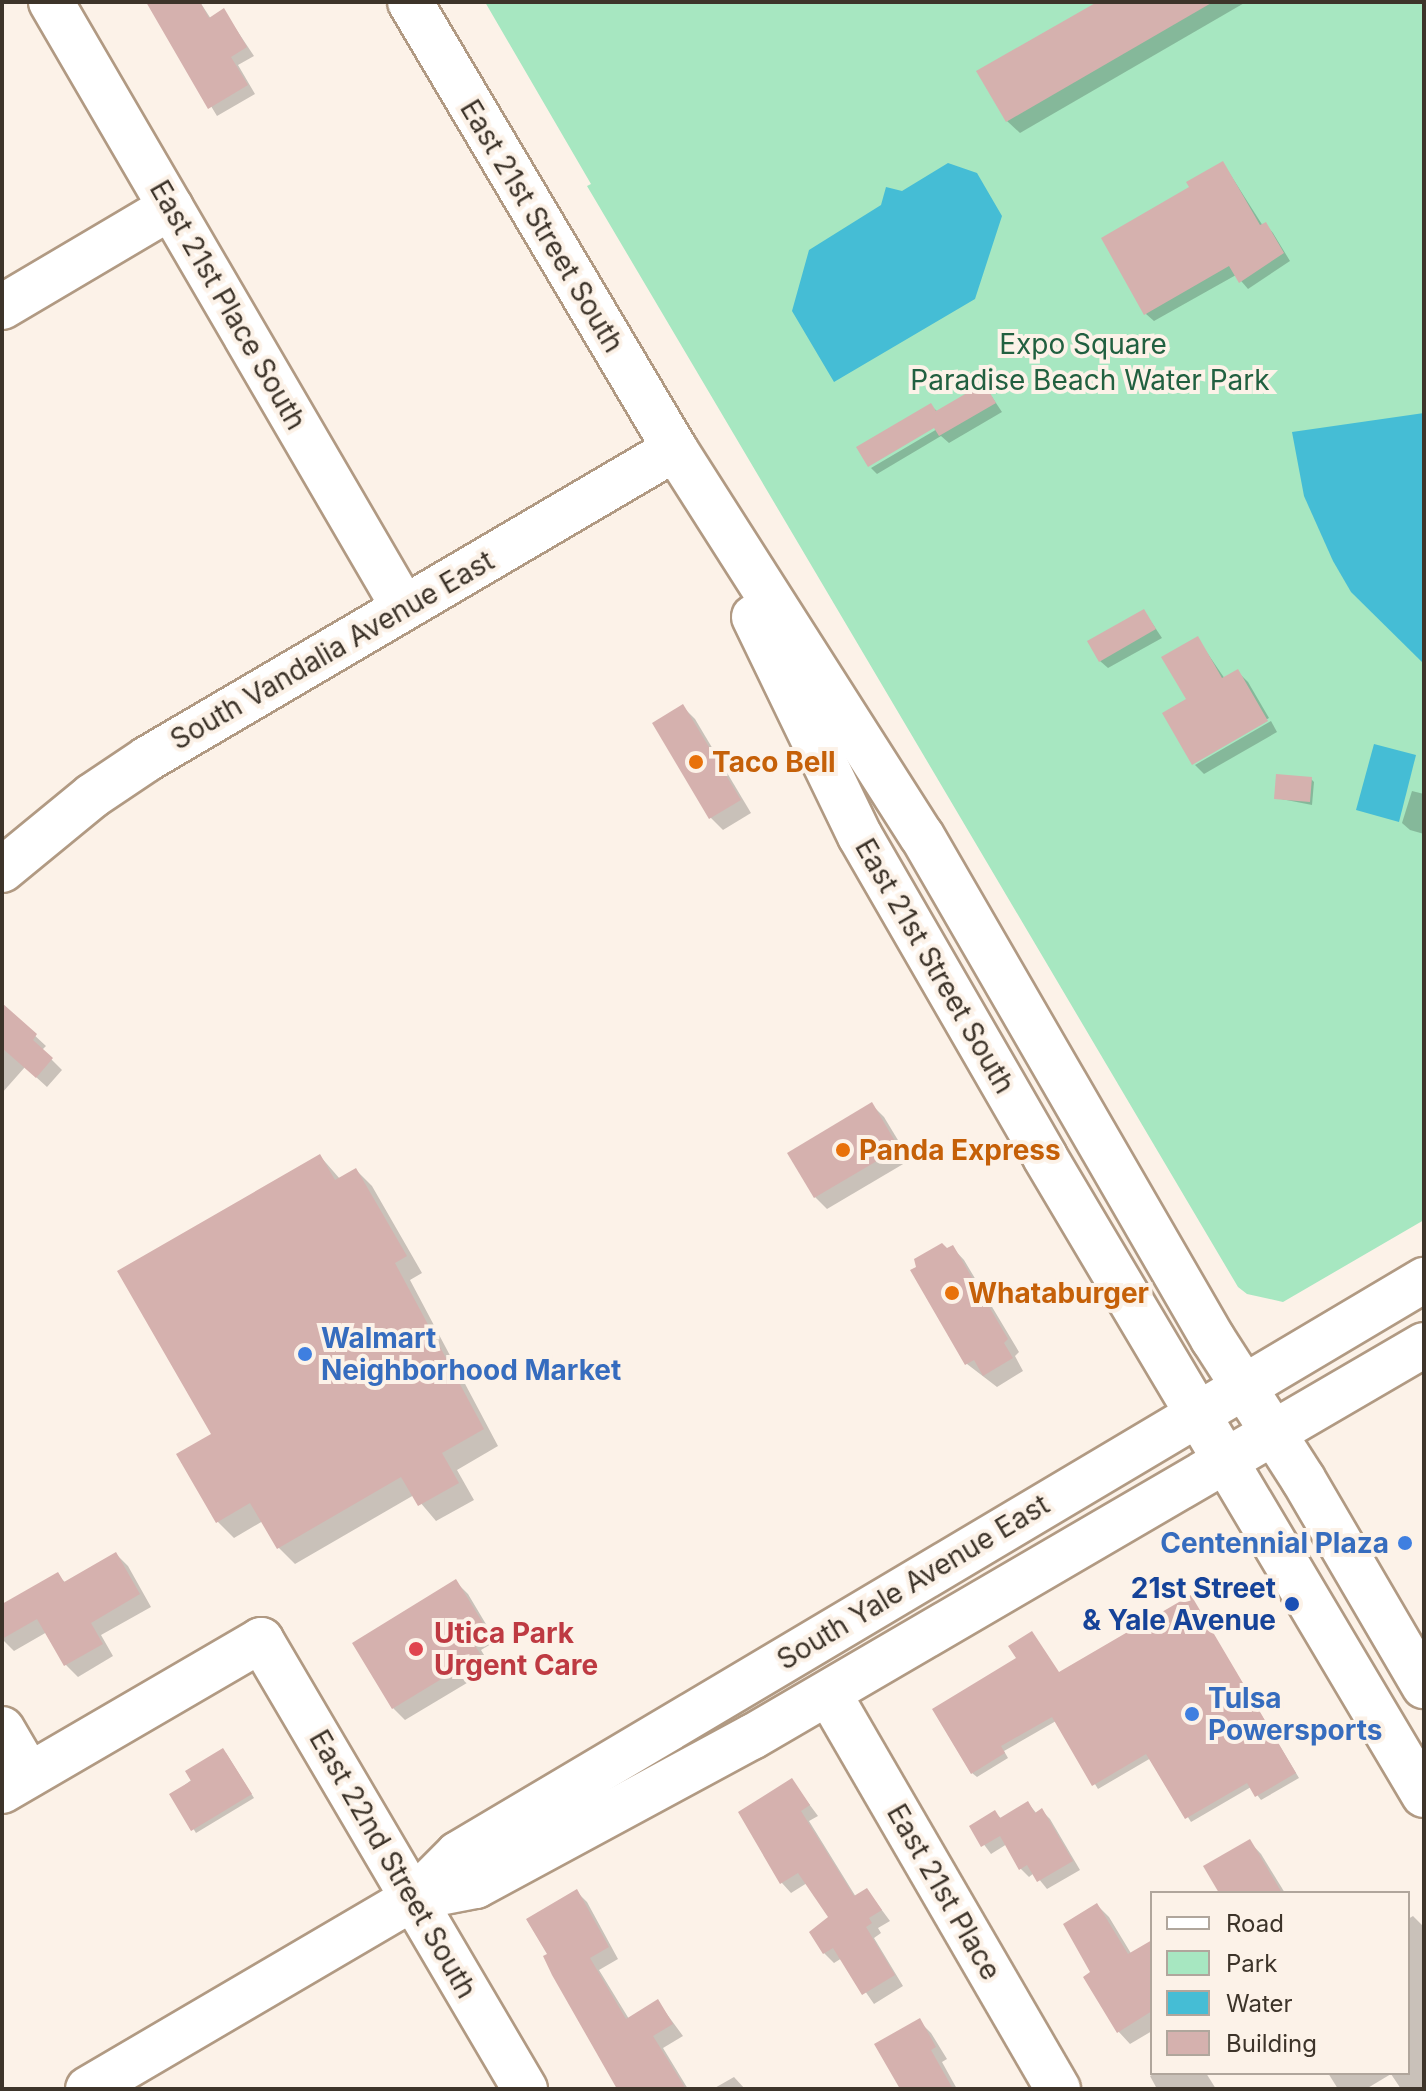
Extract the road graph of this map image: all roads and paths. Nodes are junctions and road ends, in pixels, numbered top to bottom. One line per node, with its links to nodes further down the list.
1 (51, 2): 3 (main road, East 21st Place South)
2 (410, 2): 5 (main road, East 21st Street South)
3 (171, 207): 4 (main road); 6 (main road, East 21st Place South)
4 (2, 307)
5 (675, 449): 6 (main road, South Vandalia Avenue East); 10 (main road, East 21st Street South); 11 (main road, East 21st Street South)
6 (404, 608): 7 (main road, South Vandalia Avenue East)
7 (2, 870)
8 (1424, 1280): 10 (main road, South Yale Avenue East)
9 (1424, 1345): 12 (main road, South Yale Avenue East)
10 (1242, 1385): 11 (main road, South Yale Avenue East); 12 (main road, East 21st Street South)
11 (1196, 1413): 13 (main road, East 21st Street South); 19 (main road, South Yale Avenue East)
12 (1272, 1432): 13 (main road, South Yale Avenue East); 14 (main road, East 21st Street South)
13 (1225, 1459): 15 (main road, South Yale Avenue East); 18 (main road, East 21st Street South)
14 (1424, 1686)
15 (829, 1694): 19 (main road, South Yale Avenue East); 22 (main road, East 21st Place)
16 (2, 1729): 17 (main road)
17 (16, 1783): 19 (main road, East 22nd Street South)
18 (1424, 1795)
19 (414, 1898): 20 (main road, South Yale Avenue East); 21 (main road, East 22nd Street South)
20 (88, 2089)
21 (525, 2089)
22 (1058, 2089)

